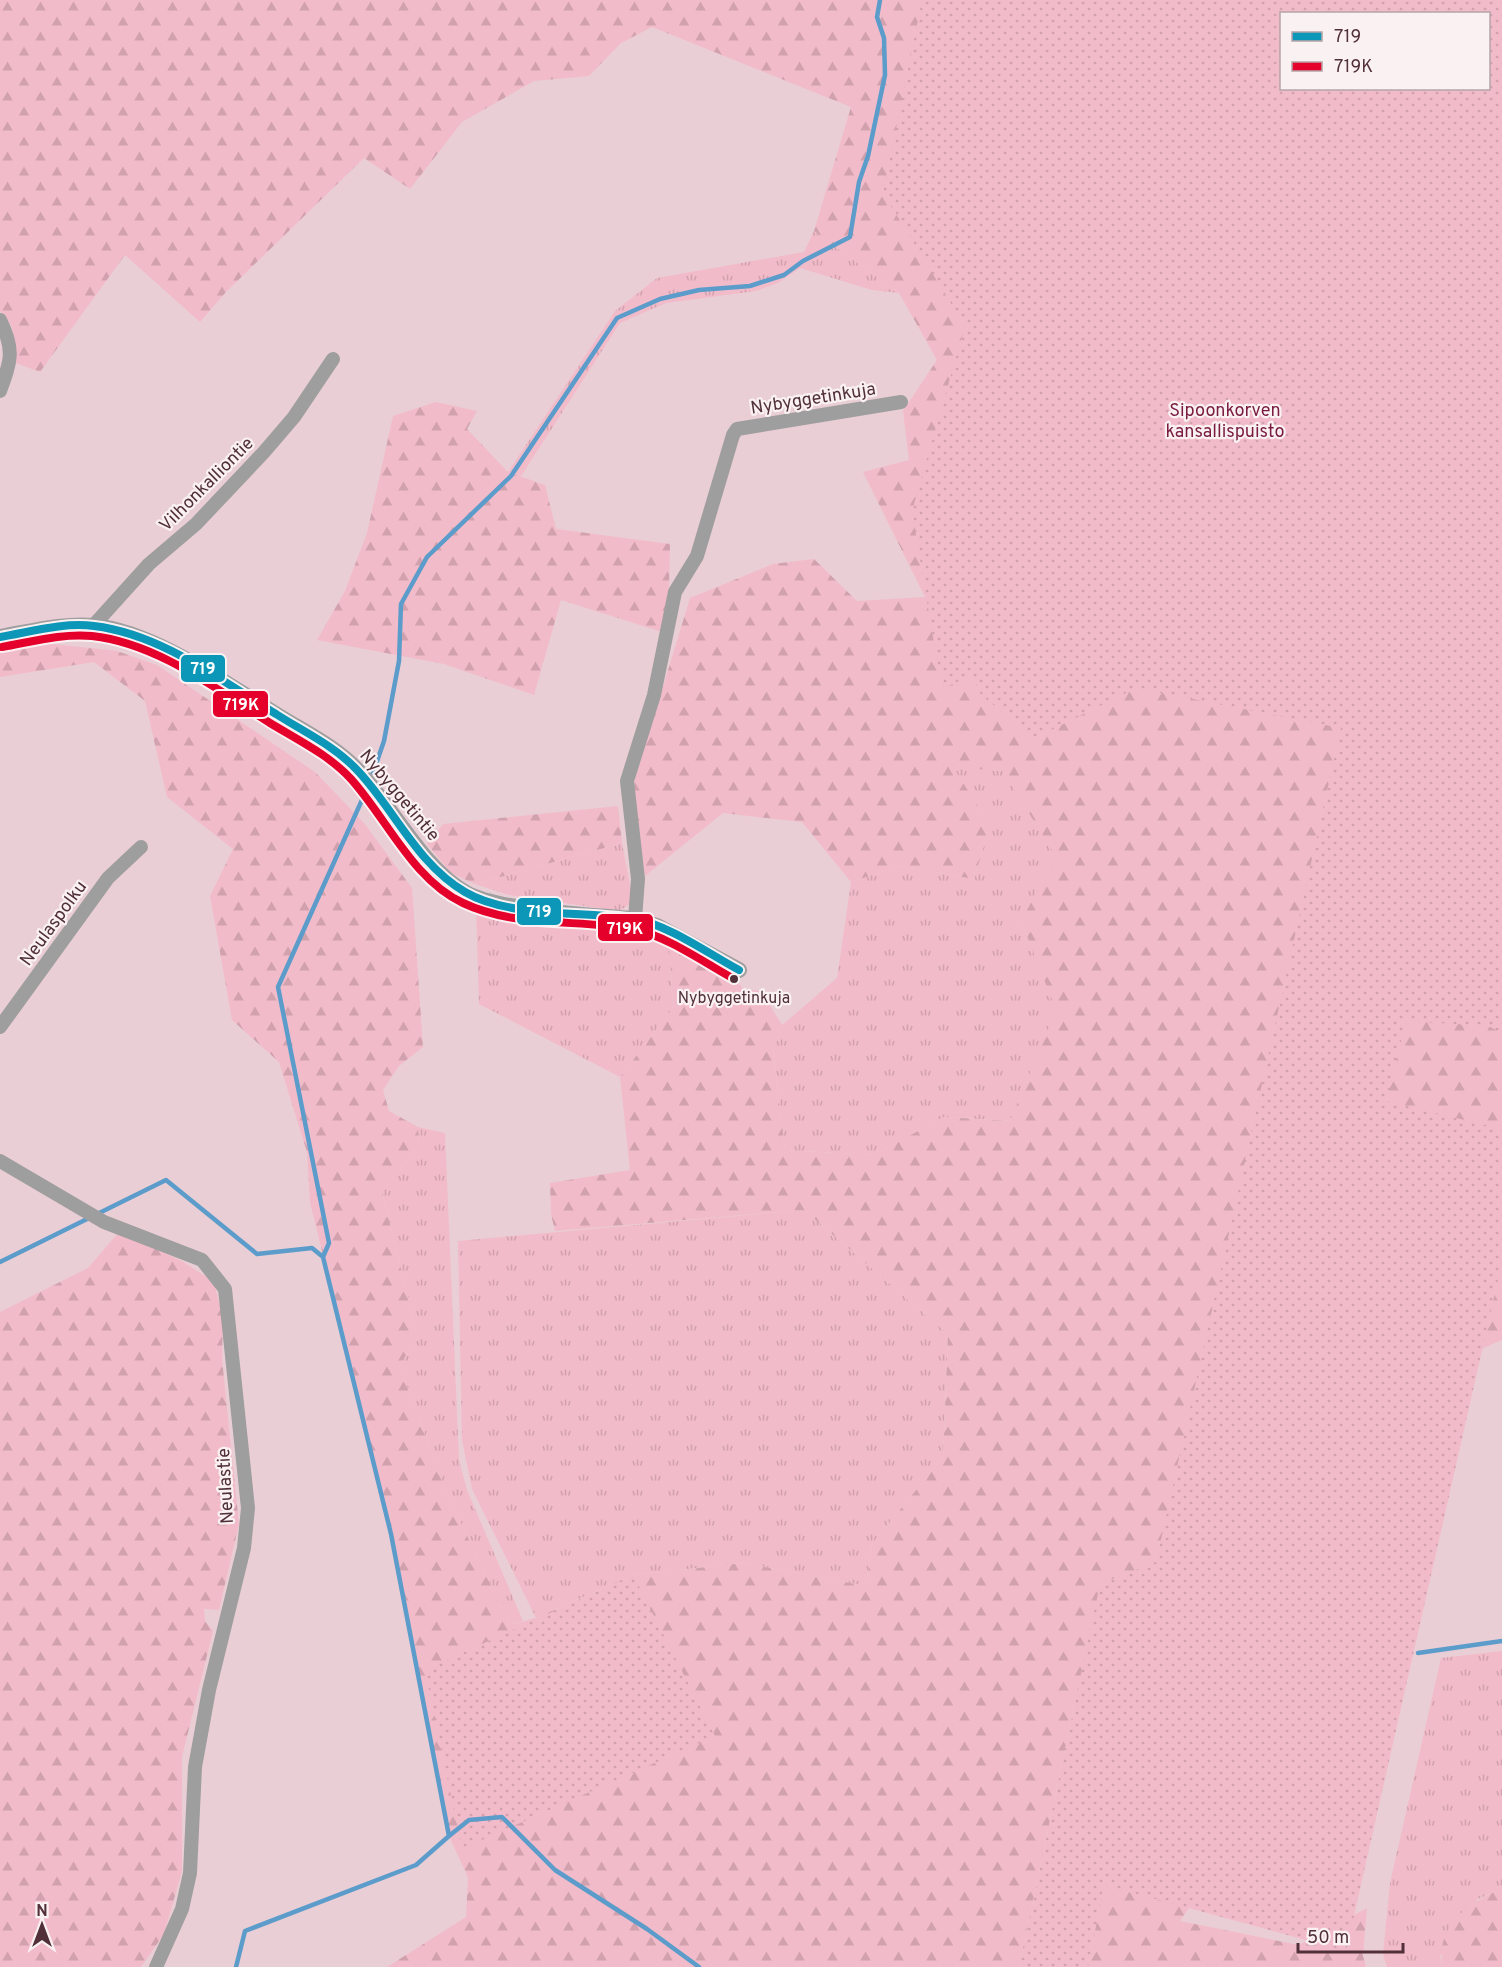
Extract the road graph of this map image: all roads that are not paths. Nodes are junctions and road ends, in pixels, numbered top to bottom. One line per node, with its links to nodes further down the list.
1 (0, 320): 3 (street)
2 (333, 359): 5 (street, Vilhonkalliontie)
3 (0, 391)
4 (901, 402): 8 (street, Nybyggetinkuja)
5 (93, 626): 6 (street, Nybyggetintie); 8 (street, Nybyggetintie)
6 (0, 637)
7 (141, 847): 10 (street, Neulaspolku)
8 (635, 919): 9 (street, Nybyggetintie)
9 (739, 970)
10 (0, 1027)
11 (0, 1161): 12 (street, Neulastie)
12 (156, 1967)

